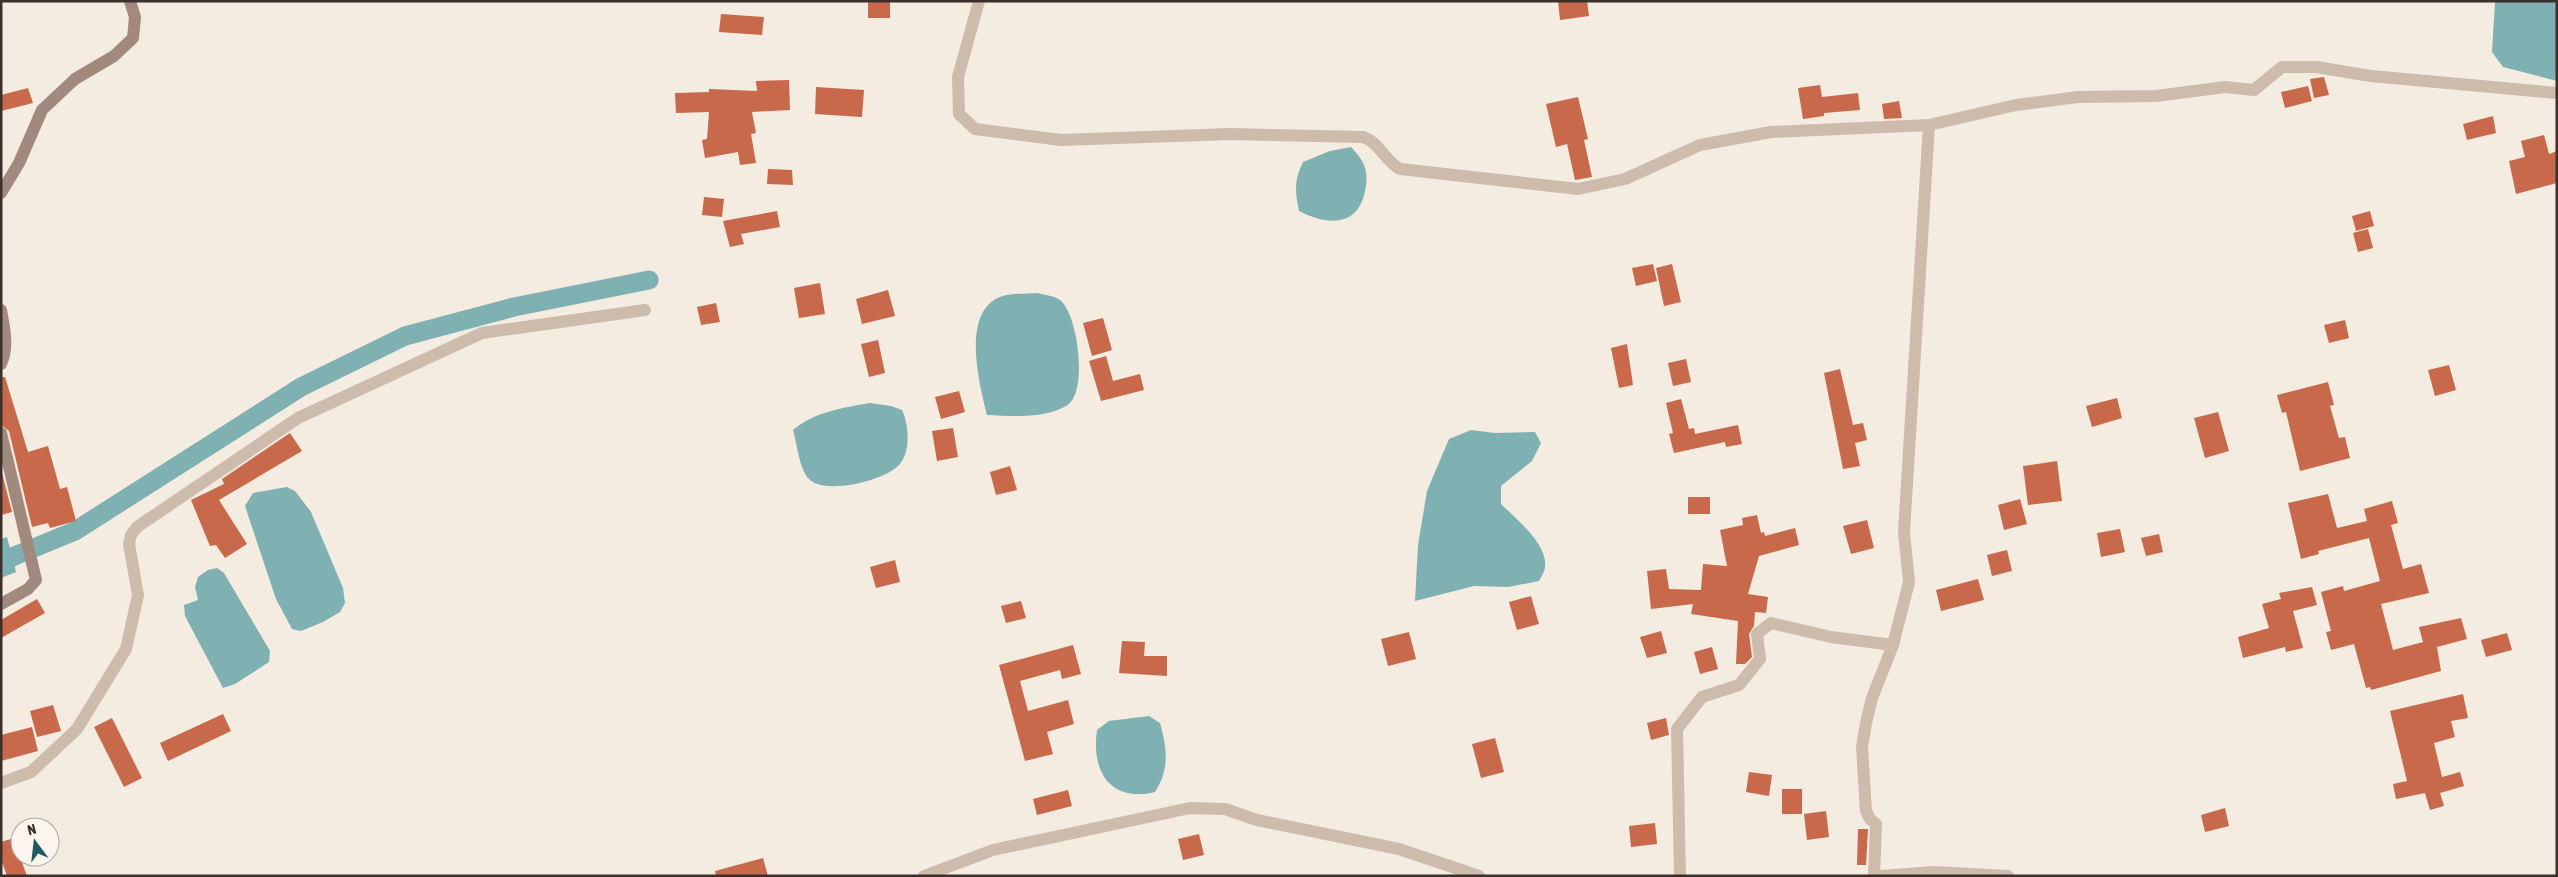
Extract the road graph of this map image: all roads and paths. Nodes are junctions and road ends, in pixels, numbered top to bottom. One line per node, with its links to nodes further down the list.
1 (130, 1): 5 (street)
2 (979, 1): 4 (street)
3 (2557, 93): 4 (street)
4 (1928, 125): 11 (street)
5 (1, 193)
6 (1, 310): 8 (street)
7 (645, 310): 12 (street)
8 (1, 364)
9 (1, 433): 10 (street)
10 (1, 604)
11 (1893, 645): 15 (street); 16 (street)
12 (1, 783)
13 (924, 876): 14 (street)
14 (1479, 876)
15 (1680, 876)
16 (1874, 876)
17 (1882, 876): 18 (street)
18 (2008, 876)

